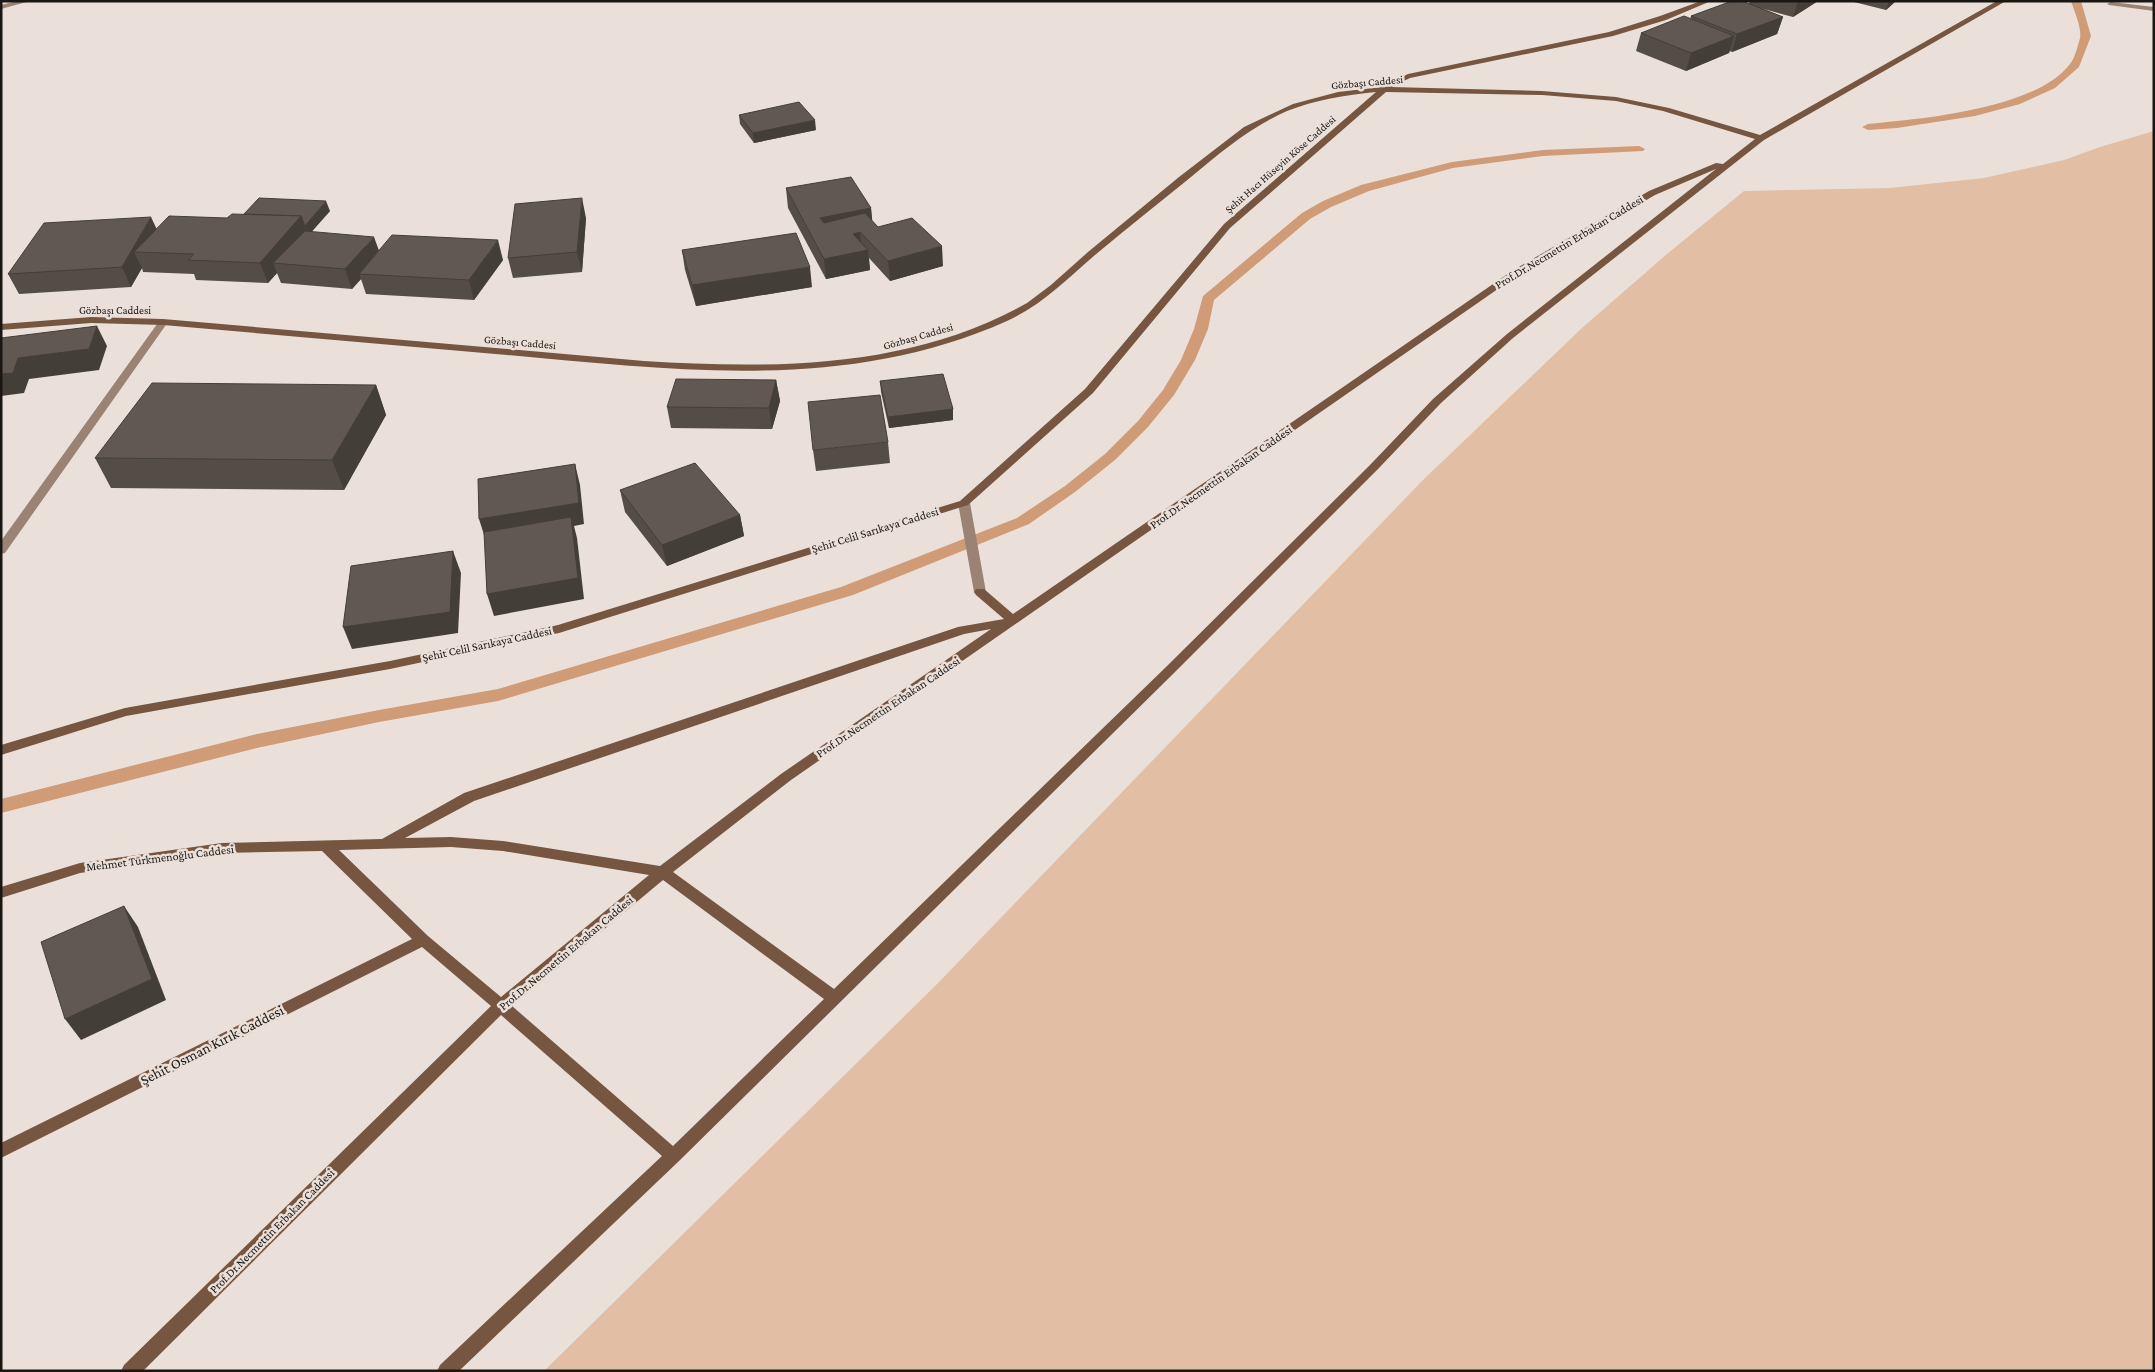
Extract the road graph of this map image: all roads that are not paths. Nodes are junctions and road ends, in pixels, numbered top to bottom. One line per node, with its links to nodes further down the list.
1 (27, 1): 5 (street)
2 (1708, 1): 7 (main road, Şehit Hacı Hüseyin Köse Caddesi)
3 (2003, 1): 8 (main road, Prof.Dr.Necmettin Erbakan Caddesi)
4 (2111, 4): 6 (street)
5 (1, 8)
6 (2154, 8)
7 (1382, 91): 8 (main road, Gözbaşı Caddesi); 10 (main road, Gözbaşı Caddesi); 12 (main road, Şehit Hacı Hüseyin Köse Caddesi)
8 (1762, 138): 9 (main road, Prof.Dr.Necmettin Erbakan Caddesi)
9 (1732, 159): 15 (main road, Prof.Dr.Necmettin Erbakan Caddesi); 22 (main road, Prof.Dr.Necmettin Erbakan Caddesi)
10 (163, 322): 11 (main road, Gözbaşı Caddesi); 13 (street)
11 (1, 327)
12 (964, 503): 14 (street); 16 (main road, Şehit Celil Sarıkaya Caddesi)
13 (1, 550)
14 (980, 592): 15 (main road)
15 (1014, 621): 17 (main road); 19 (main road, Prof.Dr.Necmettin Erbakan Caddesi)
16 (1, 750)
17 (386, 842): 18 (main road, Mehmet Türkmenoğlu Caddesi); 19 (main road, Mehmet Türkmenoğlu Caddesi)
18 (326, 846): 20 (main road, Mehmet Türkmenoğlu Caddesi); 21 (main road)
19 (663, 872): 22 (main road); 23 (main road, Prof.Dr.Necmettin Erbakan Caddesi)
20 (1, 894)
21 (423, 940): 23 (main road); 24 (main road, Şehit Osman Kırık Caddesi)
22 (834, 998): 25 (main road, Prof.Dr.Necmettin Erbakan Caddesi)
23 (502, 1006): 25 (main road); 26 (main road, Prof.Dr.Necmettin Erbakan Caddesi)
24 (1, 1151)
25 (673, 1156): 27 (main road, Prof.Dr.Necmettin Erbakan Caddesi)
26 (130, 1371)
27 (446, 1371)

